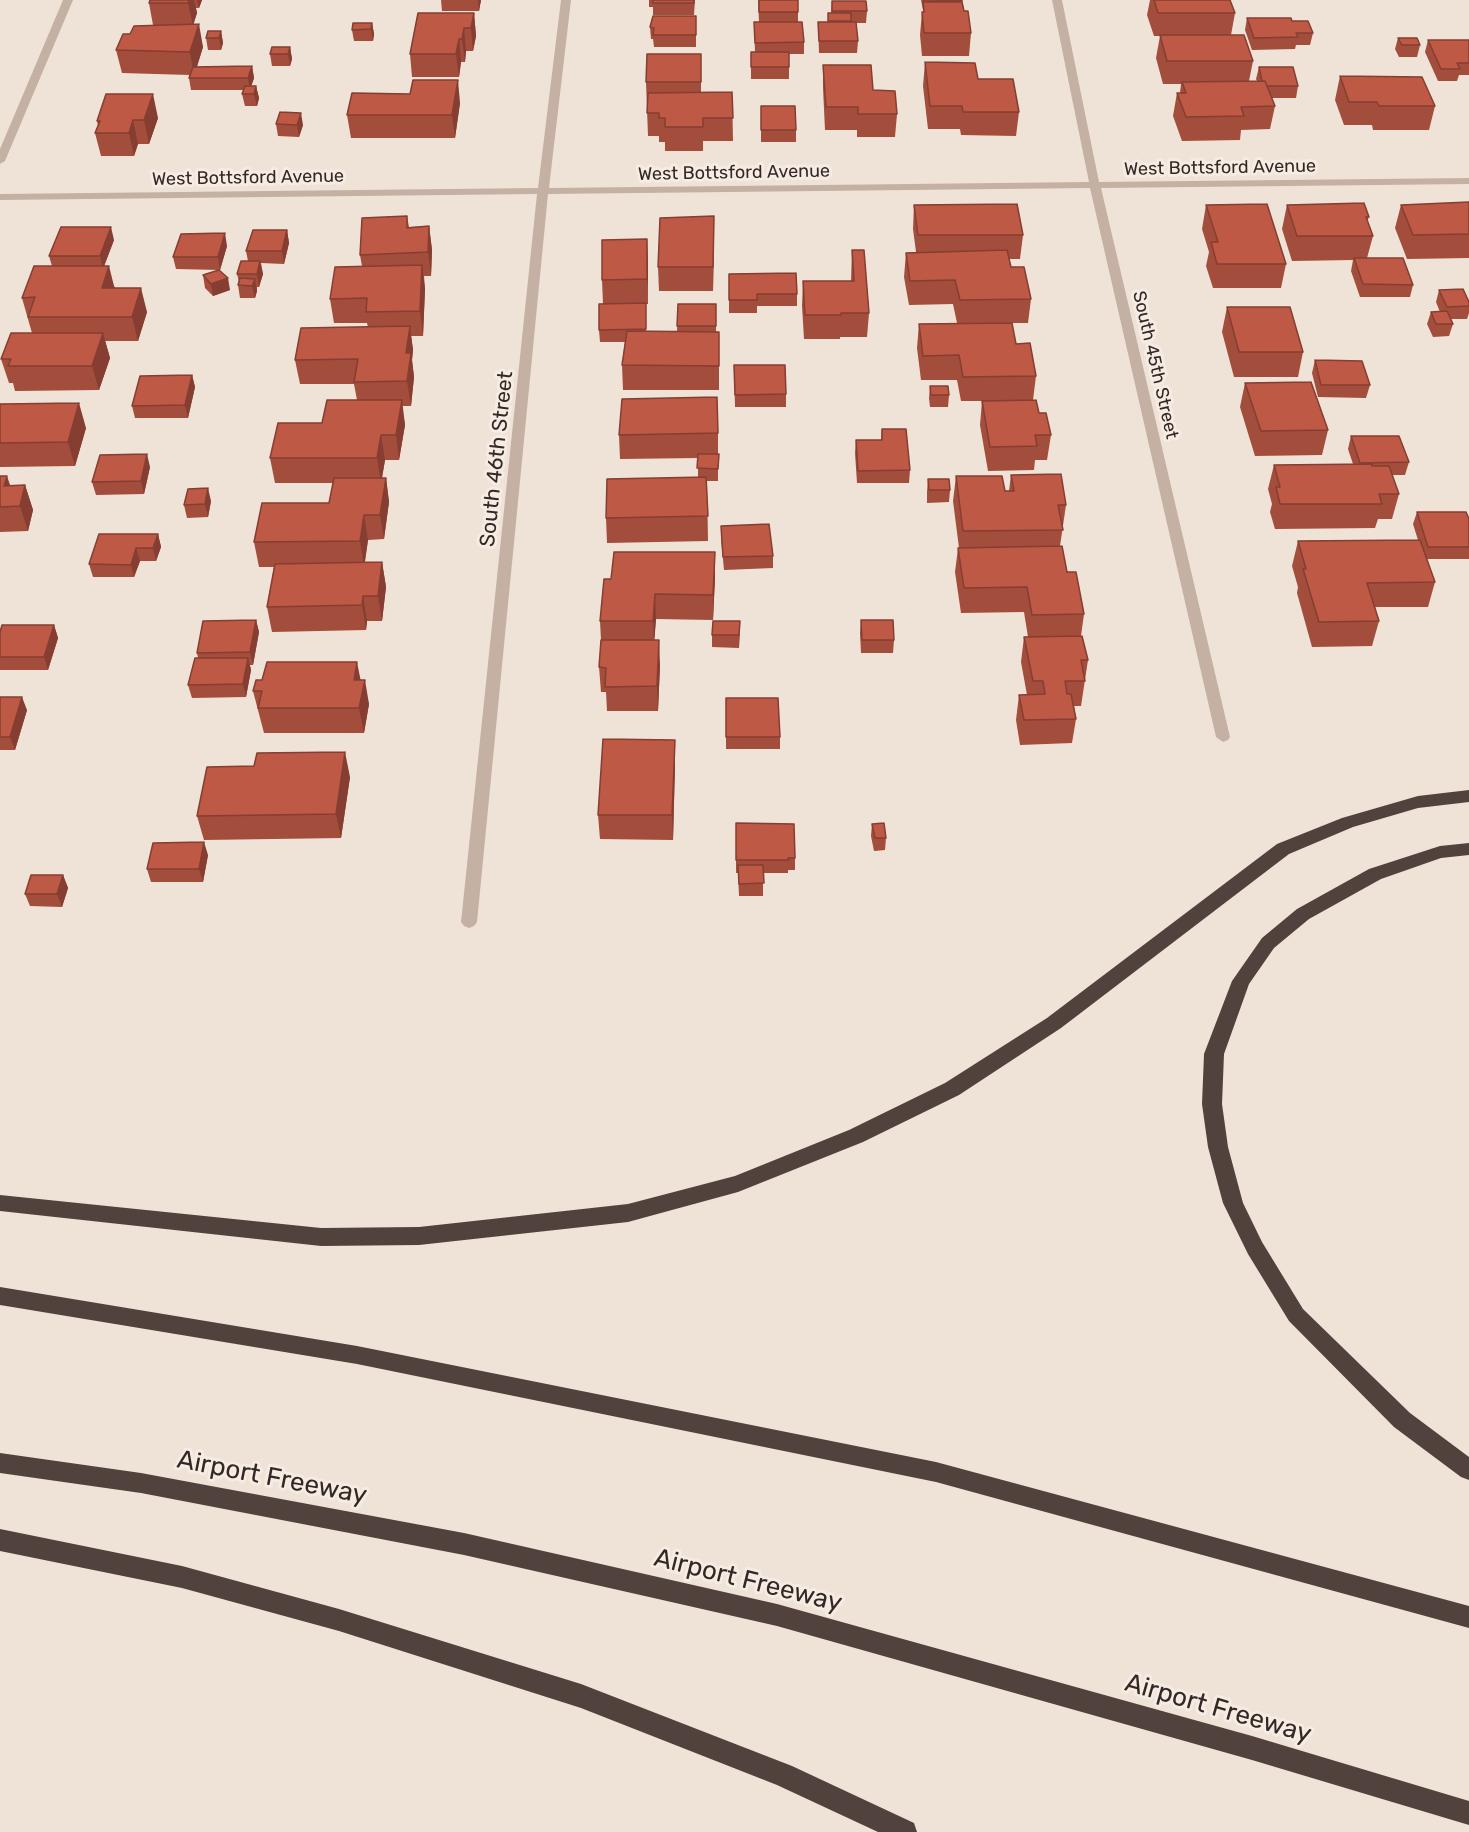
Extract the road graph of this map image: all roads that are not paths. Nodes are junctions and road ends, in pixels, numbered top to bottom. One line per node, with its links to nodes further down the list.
1 (68, 0): 4 (street)
2 (566, 0): 7 (street, South 46th Street)
3 (1057, 0): 6 (street, South 45th Street)
4 (0, 161)
5 (1469, 181): 6 (street, West Bottsford Avenue)
6 (1095, 186): 7 (street, West Bottsford Avenue); 9 (street, South 45th Street)
7 (543, 192): 8 (street, West Bottsford Avenue); 12 (street, South 46th Street)
8 (0, 197)
9 (1223, 736)
10 (1469, 796): 13 (highway)
11 (1469, 849): 16 (highway)
12 (469, 922)
13 (0, 1203)
14 (0, 1296): 18 (highway)
15 (0, 1463): 19 (highway, Airport Freeway)
16 (1469, 1470)
17 (0, 1540): 20 (highway)
18 (1469, 1617)
19 (1469, 1813)
20 (905, 1832)

